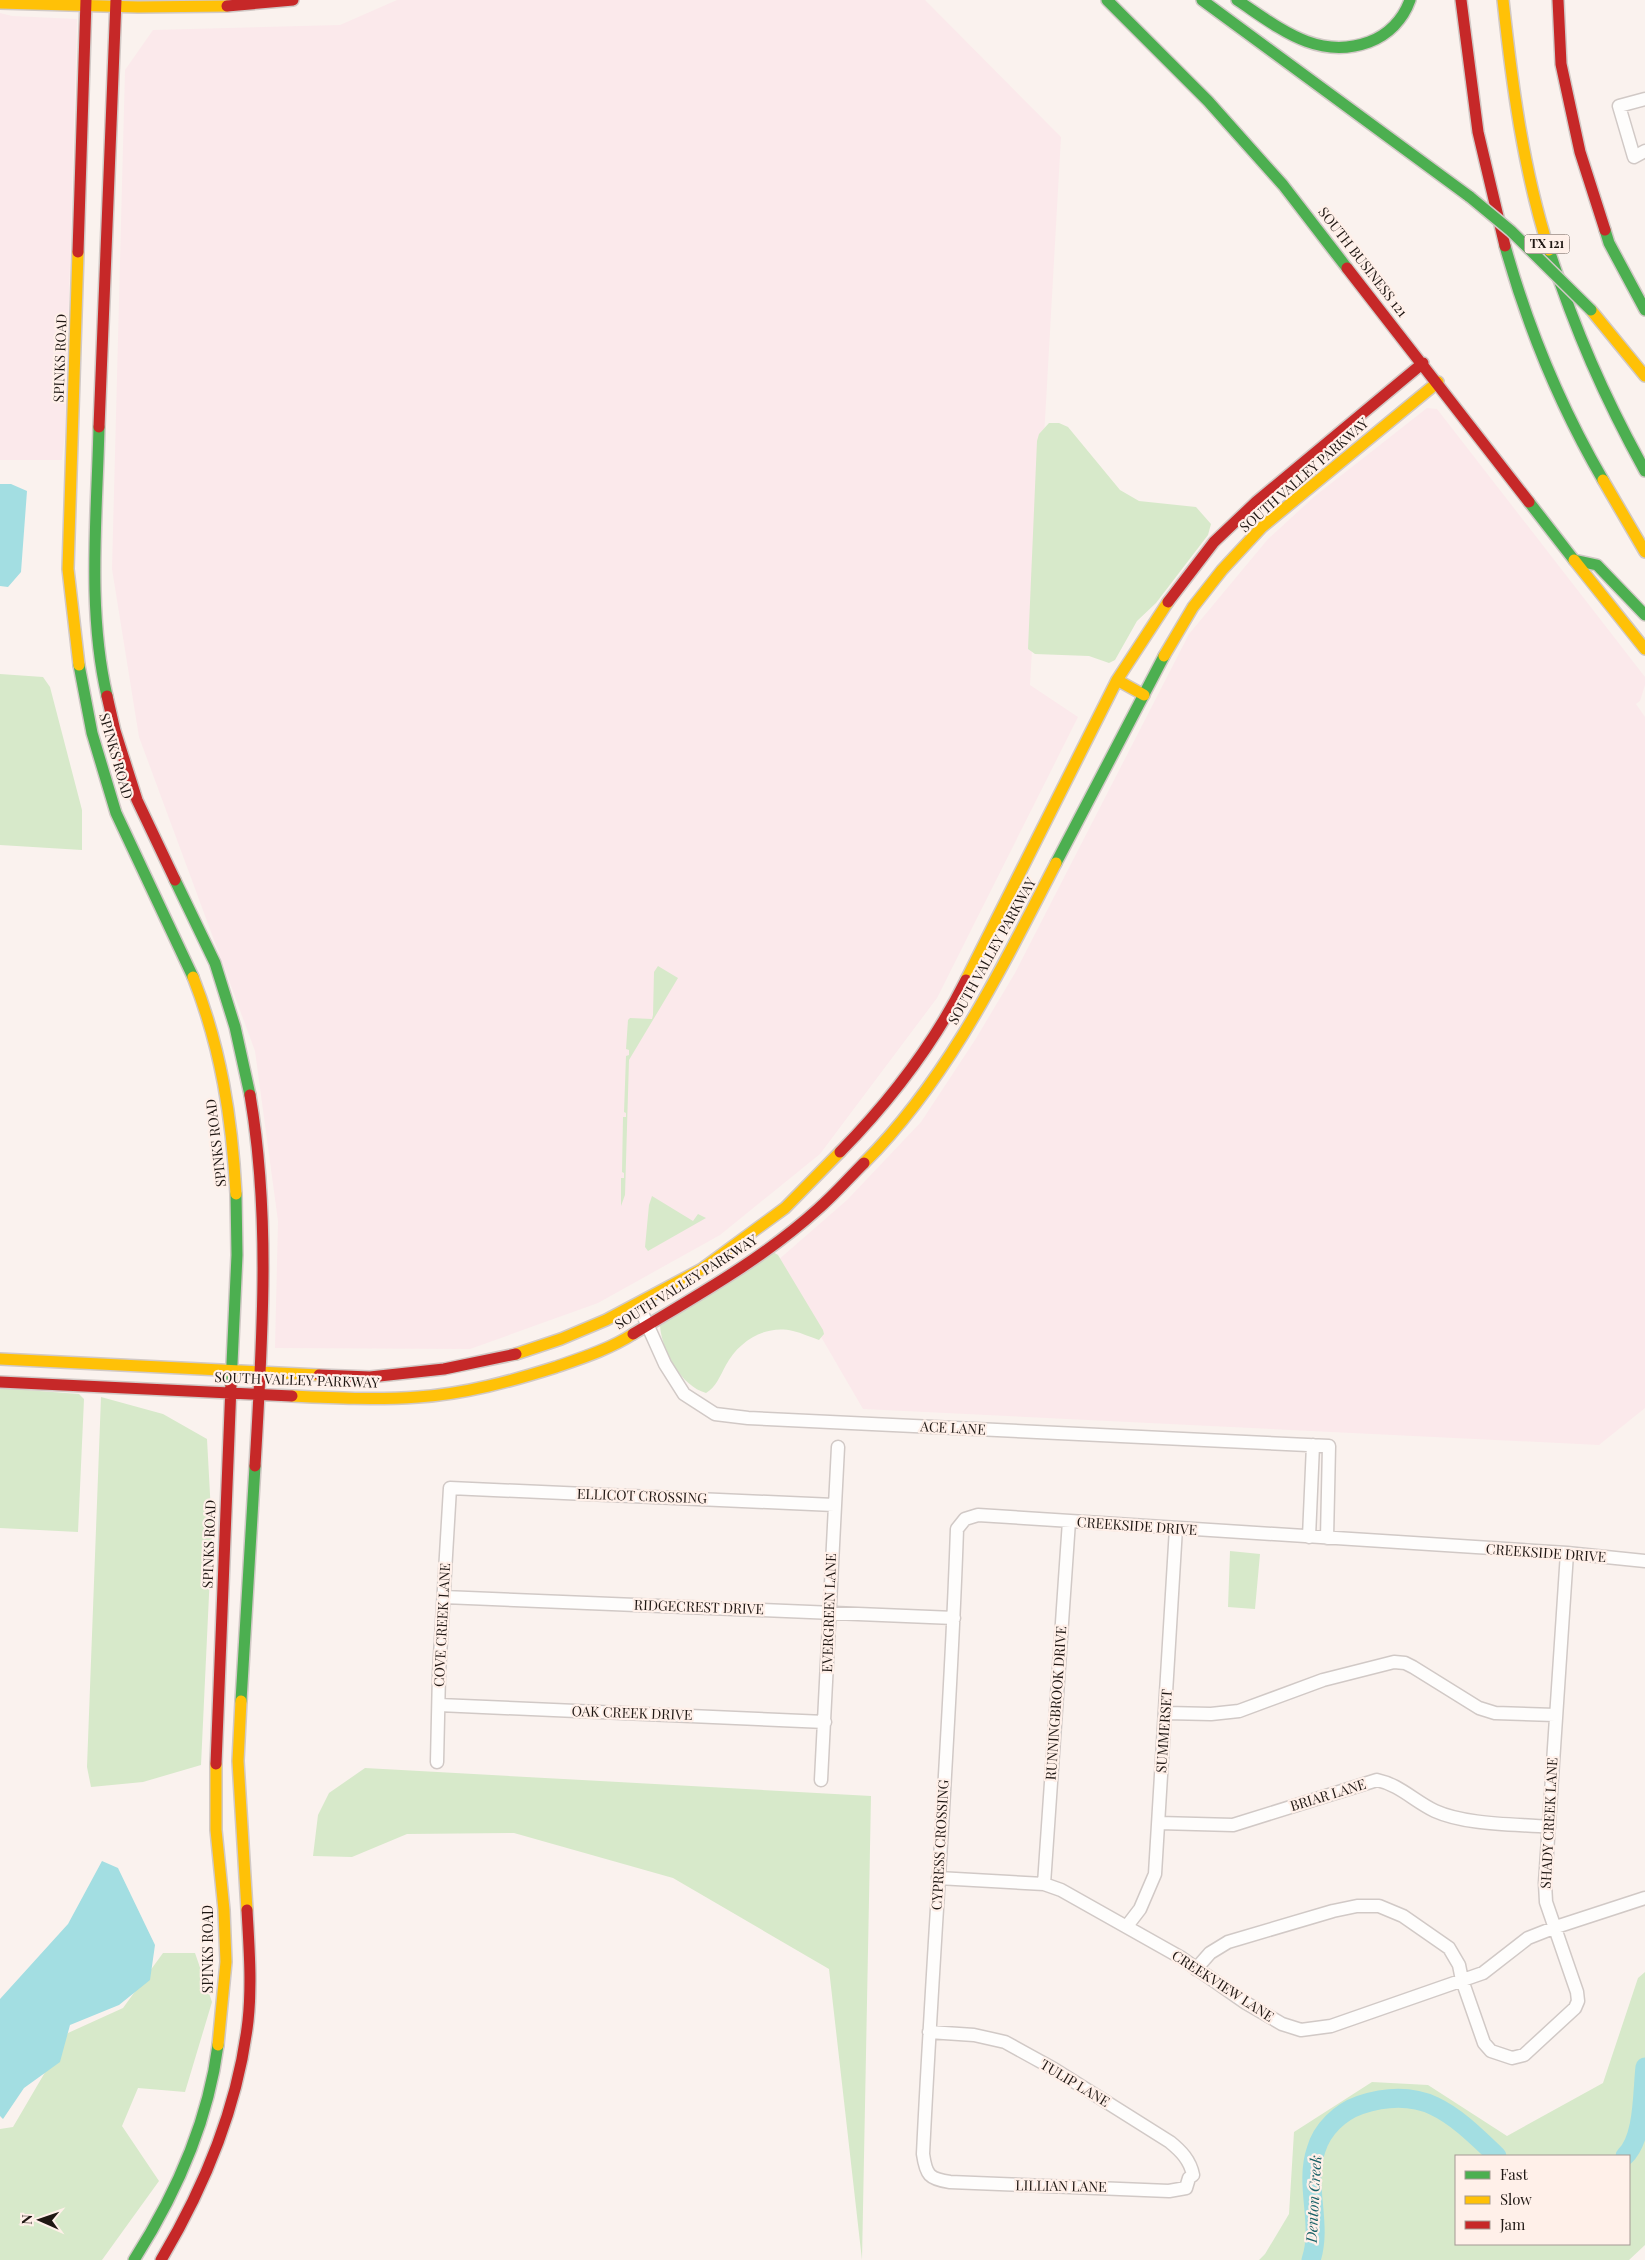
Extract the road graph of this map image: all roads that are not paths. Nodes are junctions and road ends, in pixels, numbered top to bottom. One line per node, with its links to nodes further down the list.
1 (293, 0): 11 (main road)
2 (1107, 0): 15 (main road, SOUTH BUSINESS 121)
3 (1202, 0): 16 (main road, bridge)
4 (1237, 0): 5 (main road)
5 (1410, 0)
6 (1461, 0): 19 (main road, TX 121)
7 (1503, 0): 18 (main road, TX 121)
8 (1558, 0): 14 (main road)
9 (0, 3): 10 (main road)
10 (86, 3): 11 (main road); 24 (main road, SPINKS ROAD)
11 (116, 3): 23 (main road, SPINKS ROAD)
12 (1645, 99): 13 (street)
13 (1645, 151)
14 (1645, 310)
15 (1423, 363): 17 (main road, SOUTH BUSINESS 121); 25 (main road, SOUTH VALLEY PARKWAY)
16 (1645, 376)
17 (1438, 382): 20 (main road, SOUTH BUSINESS 121); 26 (main road, SOUTH VALLEY PARKWAY)
18 (1645, 471)
19 (1645, 552)
20 (1574, 560): 21 (main road); 22 (main road, SOUTH BUSINESS 121)
21 (1645, 615)
22 (1645, 649)
23 (102, 674): 24 (main road); 27 (main road, SPINKS ROAD)
24 (82, 679): 27 (main road, SPINKS ROAD)
25 (1117, 680): 26 (main road); 28 (main road, SOUTH VALLEY PARKWAY)
26 (1144, 695): 28 (main road, SOUTH VALLEY PARKWAY)
27 (162, 882): 32 (main road, SPINKS ROAD); 33 (main road, SPINKS ROAD)
28 (873, 1136): 29 (main road, SOUTH VALLEY PARKWAY); 30 (main road, SOUTH VALLEY PARKWAY)
29 (638, 1304): 30 (street, ACE LANE); 33 (main road, SOUTH VALLEY PARKWAY)
30 (648, 1326): 36 (main road, SOUTH VALLEY PARKWAY); 37 (street, ACE LANE)
31 (0, 1359): 32 (main road, SOUTH VALLEY PARKWAY)
32 (232, 1370): 33 (main road, SOUTH VALLEY PARKWAY); 35 (main road, SPINKS ROAD)
33 (260, 1372): 36 (main road, SPINKS ROAD)
34 (0, 1382): 35 (main road, SOUTH VALLEY PARKWAY)
35 (230, 1393): 36 (main road, SOUTH VALLEY PARKWAY); 51 (main road, SPINKS ROAD)
36 (258, 1394): 52 (main road, SPINKS ROAD)
37 (1313, 1445): 44 (street); 45 (street, ACE LANE)
38 (838, 1447): 40 (street, EVERGREEN LANE)
39 (450, 1488): 40 (street, ELLICOT CROSSING); 48 (street, COVE CREEK LANE)
40 (834, 1505): 49 (street, EVERGREEN LANE)
41 (965, 1519): 42 (street, CREEKSIDE DRIVE); 50 (street, CYPRESS CROSSING)
42 (1069, 1521): 43 (street, CREEKSIDE DRIVE); 62 (street, RUNNINGBROOK DRIVE)
43 (1176, 1528): 44 (street, CREEKSIDE DRIVE); 54 (street, SUMMERSET)
44 (1309, 1537): 45 (street, CREEKSIDE DRIVE)
45 (1327, 1538): 46 (street, CREEKSIDE DRIVE)
46 (1567, 1553): 47 (street, CREEKSIDE DRIVE); 55 (street, SHADY CREEK LANE)
47 (1645, 1561)
48 (444, 1597): 49 (street, RIDGECREST DRIVE); 53 (street, COVE CREEK LANE)
49 (829, 1612): 50 (street, RIDGECREST DRIVE); 56 (street, EVERGREEN LANE)
50 (954, 1618): 61 (street, CYPRESS CROSSING)
51 (218, 1685): 52 (main road); 71 (main road, SPINKS ROAD)
52 (242, 1686): 72 (main road, SPINKS ROAD)
53 (438, 1705): 56 (street, OAK CREEK DRIVE); 57 (street, COVE CREEK LANE)
54 (1166, 1713): 55 (street); 59 (street, SUMMERSET)
55 (1555, 1715): 60 (street, SHADY CREEK LANE)
56 (825, 1722): 58 (street, EVERGREEN LANE)
57 (437, 1762)
58 (821, 1780)
59 (1159, 1823): 60 (street, BRIAR LANE); 64 (street, SUMMERSET)
60 (1549, 1827): 65 (street, SHADY CREEK LANE)
61 (938, 1878): 62 (street, CREEKVIEW LANE); 68 (street, CYPRESS CROSSING)
62 (1044, 1884): 64 (street, CREEKVIEW LANE)
63 (1645, 1898): 65 (street, CREEKVIEW LANE)
64 (1127, 1926): 66 (street, CREEKVIEW LANE)
65 (1556, 1927): 67 (street, CREEKVIEW LANE); 67 (street, SHADY CREEK LANE)
66 (1196, 1969): 67 (street, CREEKVIEW LANE); 67 (street, SHADY CREEK LANE)
67 (1462, 1980)
68 (929, 2032): 69 (street, CYPRESS CROSSING); 70 (street, TULIP LANE)
69 (928, 2174): 70 (street, LILLIAN LANE)
70 (1189, 2178)
71 (134, 2260)
72 (161, 2260)

